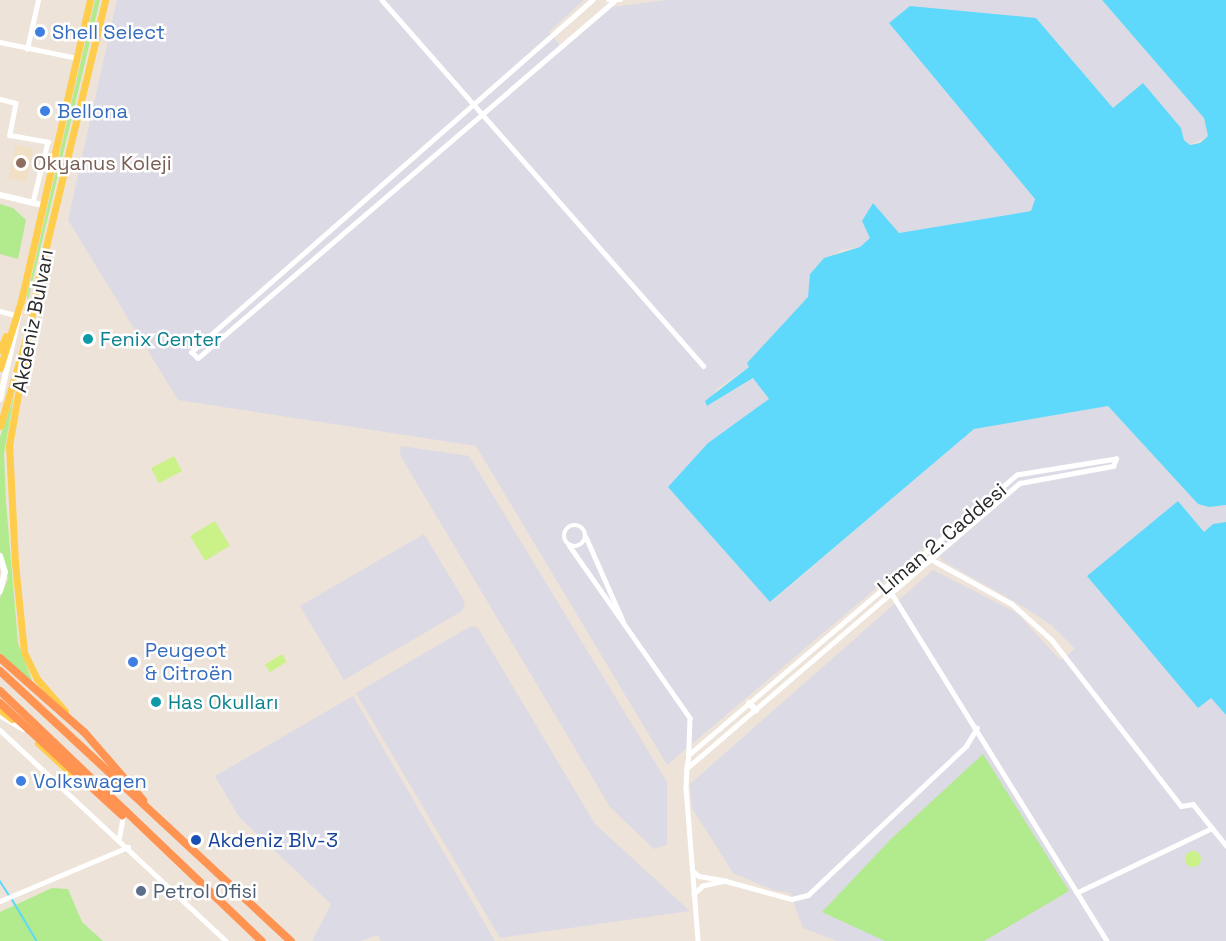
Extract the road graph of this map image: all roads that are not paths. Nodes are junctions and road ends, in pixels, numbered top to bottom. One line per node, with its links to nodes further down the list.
1 (38, 0): 9 (street)
2 (90, 0): 10 (main road, Akdeniz Bulvarı)
3 (105, 0): 20 (main road, Akdeniz Bulvarı)
4 (382, 0): 14 (street)
5 (593, 0): 11 (street)
6 (621, 0): 7 (street)
7 (611, 1): 12 (street)
8 (0, 42): 9 (street)
9 (27, 49): 10 (street)
10 (77, 58): 18 (main road, Akdeniz Bulvarı)
11 (526, 60): 12 (street); 14 (street)
12 (533, 68): 15 (street)
13 (0, 99): 17 (street)
14 (474, 104): 15 (street); 15 (street)
15 (481, 113): 24 (street)
16 (0, 195): 17 (street)
17 (33, 202): 18 (street)
18 (42, 205): 19 (main road, Akdeniz Bulvarı)
19 (21, 301): 22 (main road); 25 (main road); 26 (street)
20 (34, 304): 27 (main road); 49 (main road, Akdeniz Bulvarı)
21 (0, 311): 22 (street)
22 (15, 315): 23 (main road)
23 (0, 350)
24 (703, 366)
25 (0, 368)
26 (0, 399)
27 (0, 426)
28 (586, 537): 29 (street); 29 (street); 37 (street)
29 (569, 545): 37 (street)
30 (922, 555): 32 (street); 32 (street, Liman 2. Caddesi); 34 (street, Liman 2. Caddesi)
31 (0, 556): 33 (street)
32 (929, 558): 35 (street, Liman 2. Caddesi); 55 (street)
33 (0, 591)
34 (880, 591): 36 (street); 42 (street, Liman 2. Caddesi)
35 (892, 594): 36 (street, Liman 2. Caddesi); 46 (street)
36 (886, 599): 44 (street, Liman 2. Caddesi)
37 (628, 632): 50 (street)
38 (0, 658): 49 (highway)
39 (0, 670): 54 (highway)
40 (0, 691): 57 (highway)
41 (0, 703): 52 (highway)
42 (749, 703): 44 (street); 50 (street, Liman 2. Caddesi)
43 (0, 710): 47 (main road)
44 (756, 710): 51 (street, Liman 2. Caddesi)
45 (0, 715): 47 (street)
46 (978, 728): 61 (street); 62 (street)
47 (23, 729): 52 (main road)
48 (0, 730): 56 (street)
49 (85, 733): 54 (highway)
50 (689, 755): 51 (street)
51 (687, 768): 60 (street)
52 (96, 794): 53 (highway)
53 (123, 816): 56 (street); 57 (highway)
54 (162, 823): 67 (highway)
55 (1212, 828): 58 (street); 62 (street)
56 (119, 838): 59 (street)
57 (156, 841): 66 (highway)
58 (1226, 845)
59 (128, 847): 64 (street); 65 (street)
60 (693, 871): 61 (street); 63 (street)
61 (726, 880): 63 (street)
62 (1078, 892): 69 (street)
63 (694, 894): 68 (street)
64 (1, 901)
65 (226, 941)
66 (262, 941)
67 (291, 941)
68 (698, 941)
69 (1107, 941)

